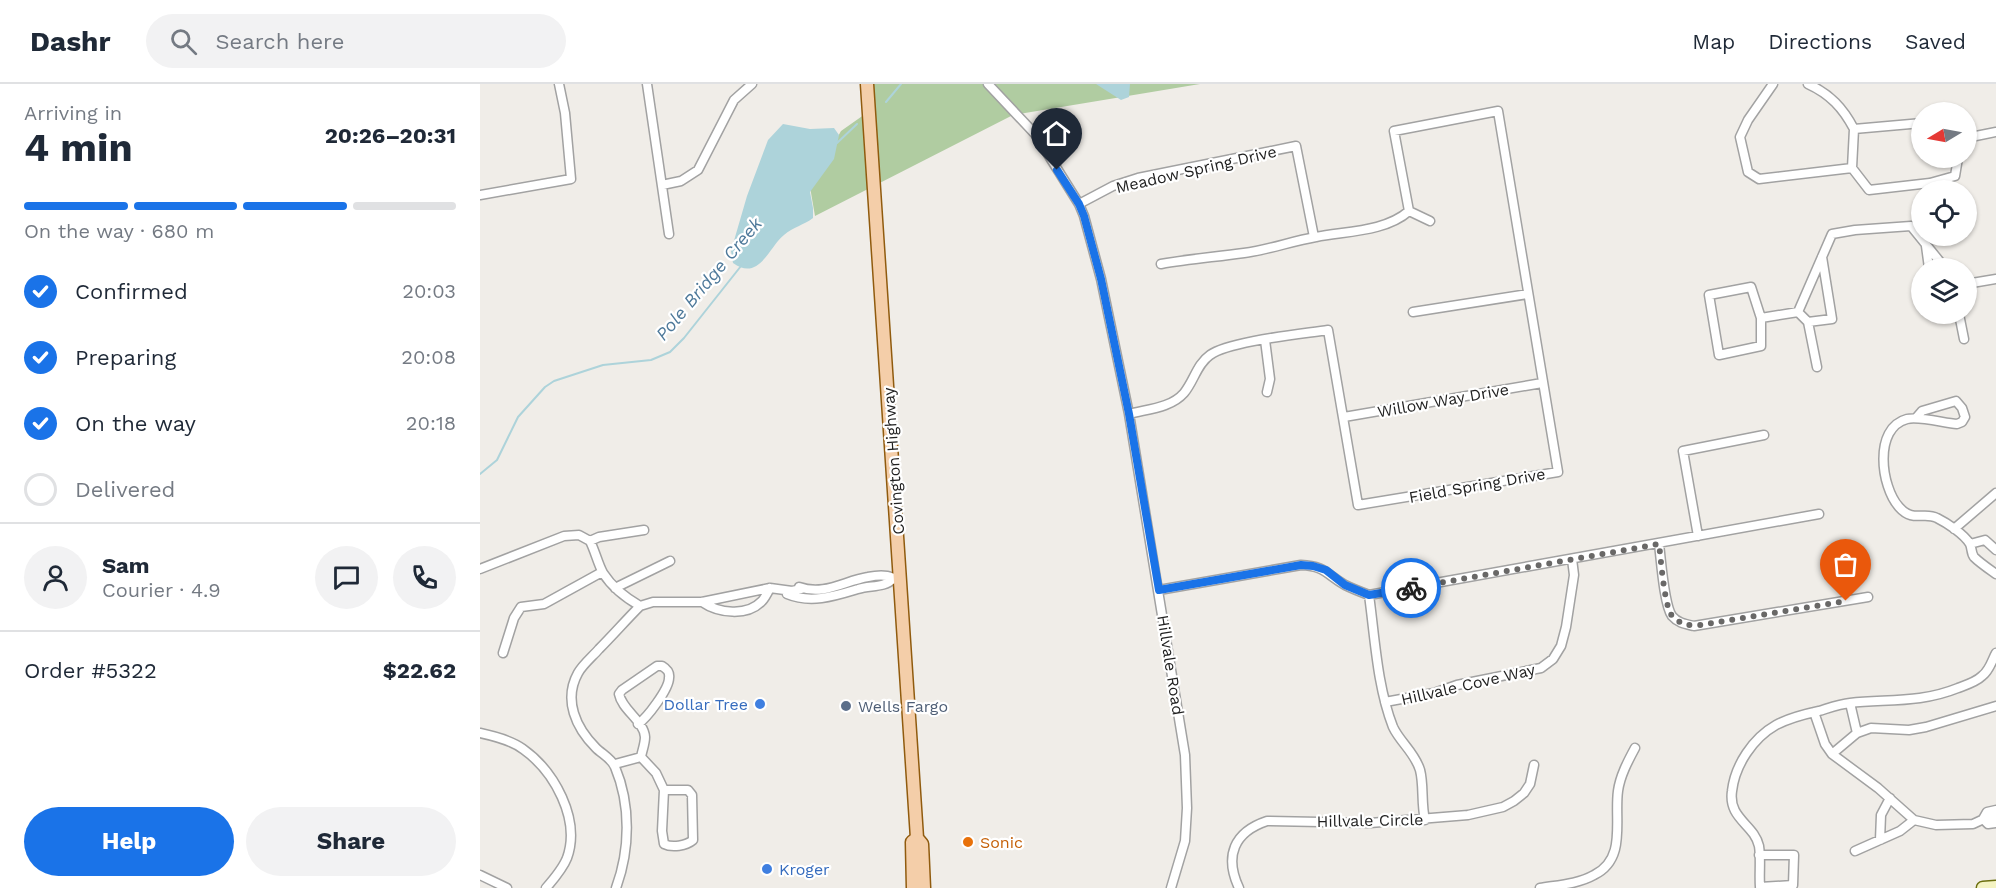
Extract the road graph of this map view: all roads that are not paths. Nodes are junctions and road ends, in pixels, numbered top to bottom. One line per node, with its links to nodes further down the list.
1 (559, 84): 15 (street)
2 (647, 84): 14 (street)
3 (752, 84): 14 (street)
4 (867, 84): 57 (main road, Covington Highway)
5 (988, 84): 16 (street, Hillvale Road)
6 (1773, 84): 12 (street)
7 (1808, 84): 9 (street)
8 (1911, 124): 9 (street)
9 (1854, 129): 12 (street)
10 (1996, 132): 11 (street)
11 (1977, 136)
12 (1852, 168): 13 (street)
13 (1956, 168)
14 (662, 184): 20 (street)
15 (480, 194)
16 (1079, 204): 21 (street, Meadow Spring Drive); 39 (street, Hillvale Road)
17 (1408, 211): 18 (street); 21 (street); 28 (street, Field Spring Drive)
18 (1430, 221)
19 (1911, 226): 23 (street)
20 (669, 234)
21 (1314, 237): 25 (street)
22 (1927, 246): 24 (street)
23 (1822, 256): 30 (street); 32 (street)
24 (1937, 258)
25 (1161, 264)
26 (1996, 279): 27 (street)
27 (1977, 282)
28 (1528, 294): 29 (street); 37 (street, Field Spring Drive)
29 (1413, 312)
30 (1798, 312): 31 (street); 32 (street)
31 (1761, 318): 31 (street)
32 (1808, 322): 36 (street)
33 (1961, 324): 34 (street)
34 (1964, 339)
35 (1265, 340): 38 (street); 39 (street, Field Spring Drive); 40 (street, Field Spring Drive)
36 (1817, 367)
37 (1542, 383): 40 (street, Willow Way Drive); 40 (street, Field Spring Drive)
38 (1268, 392)
39 (1129, 414): 60 (street, Hillvale Road)
40 (1344, 417)
41 (1916, 418): 41 (street); 45 (street)
42 (1764, 435): 47 (street)
43 (1996, 493): 45 (street)
44 (1820, 514): 47 (street)
45 (1954, 529): 50 (street)
46 (644, 530): 48 (street)
47 (1698, 536): 49 (street)
48 (591, 541): 54 (street); 55 (street)
49 (1659, 544): 52 (street); 62 (street)
50 (1970, 544): 51 (street); 56 (street)
51 (1996, 550)
52 (1572, 559): 61 (street); 67 (street, Hillvale Cove Way)
53 (670, 561): 58 (street)
54 (480, 569)
55 (602, 572): 58 (street); 65 (street)
56 (1996, 574)
57 (897, 578): 59 (street); 87 (main road, Covington Highway)
58 (615, 588): 64 (street)
59 (770, 588): 63 (street); 63 (street)
60 (1159, 590): 61 (street); 98 (street, Hillvale Road)
61 (1369, 595): 67 (street)
62 (1868, 597)
63 (702, 602): 64 (street)
64 (640, 606): 77 (street)
65 (503, 653)
66 (1996, 653): 68 (street)
67 (1385, 702): 84 (street)
68 (1850, 703): 70 (street); 72 (street)
69 (1996, 706): 72 (street)
70 (1814, 712): 75 (street); 90 (street)
71 (638, 724): 71 (street); 76 (street)
72 (1857, 732): 75 (street)
73 (480, 733): 94 (street)
74 (1635, 748): 100 (street)
75 (1832, 754): 80 (street)
76 (641, 758): 77 (street); 79 (street)
77 (615, 764): 95 (street)
78 (1534, 765): 84 (street, Hillvale Circle)
79 (664, 790): 79 (street)
80 (1890, 798): 85 (street); 88 (street)
81 (1996, 810): 83 (street)
82 (1996, 817): 83 (street)
83 (1983, 819): 85 (street); 86 (street)
84 (1425, 820): 99 (street, Hillvale Circle)
85 (1914, 820): 88 (street)
86 (1996, 823)
87 (917, 838): 96 (main road, Covington Highway); 97 (main road, Covington Highway)
88 (1880, 840): 89 (street)
89 (1855, 851)
90 (1759, 855): 90 (street)
91 (480, 875): 93 (street)
92 (1996, 887): 101 (main road)
93 (507, 888)
94 (546, 888)
95 (616, 888)
96 (913, 888)
97 (924, 888)
98 (1171, 888)
99 (1239, 888)
100 (1540, 888)
101 (1983, 888)

